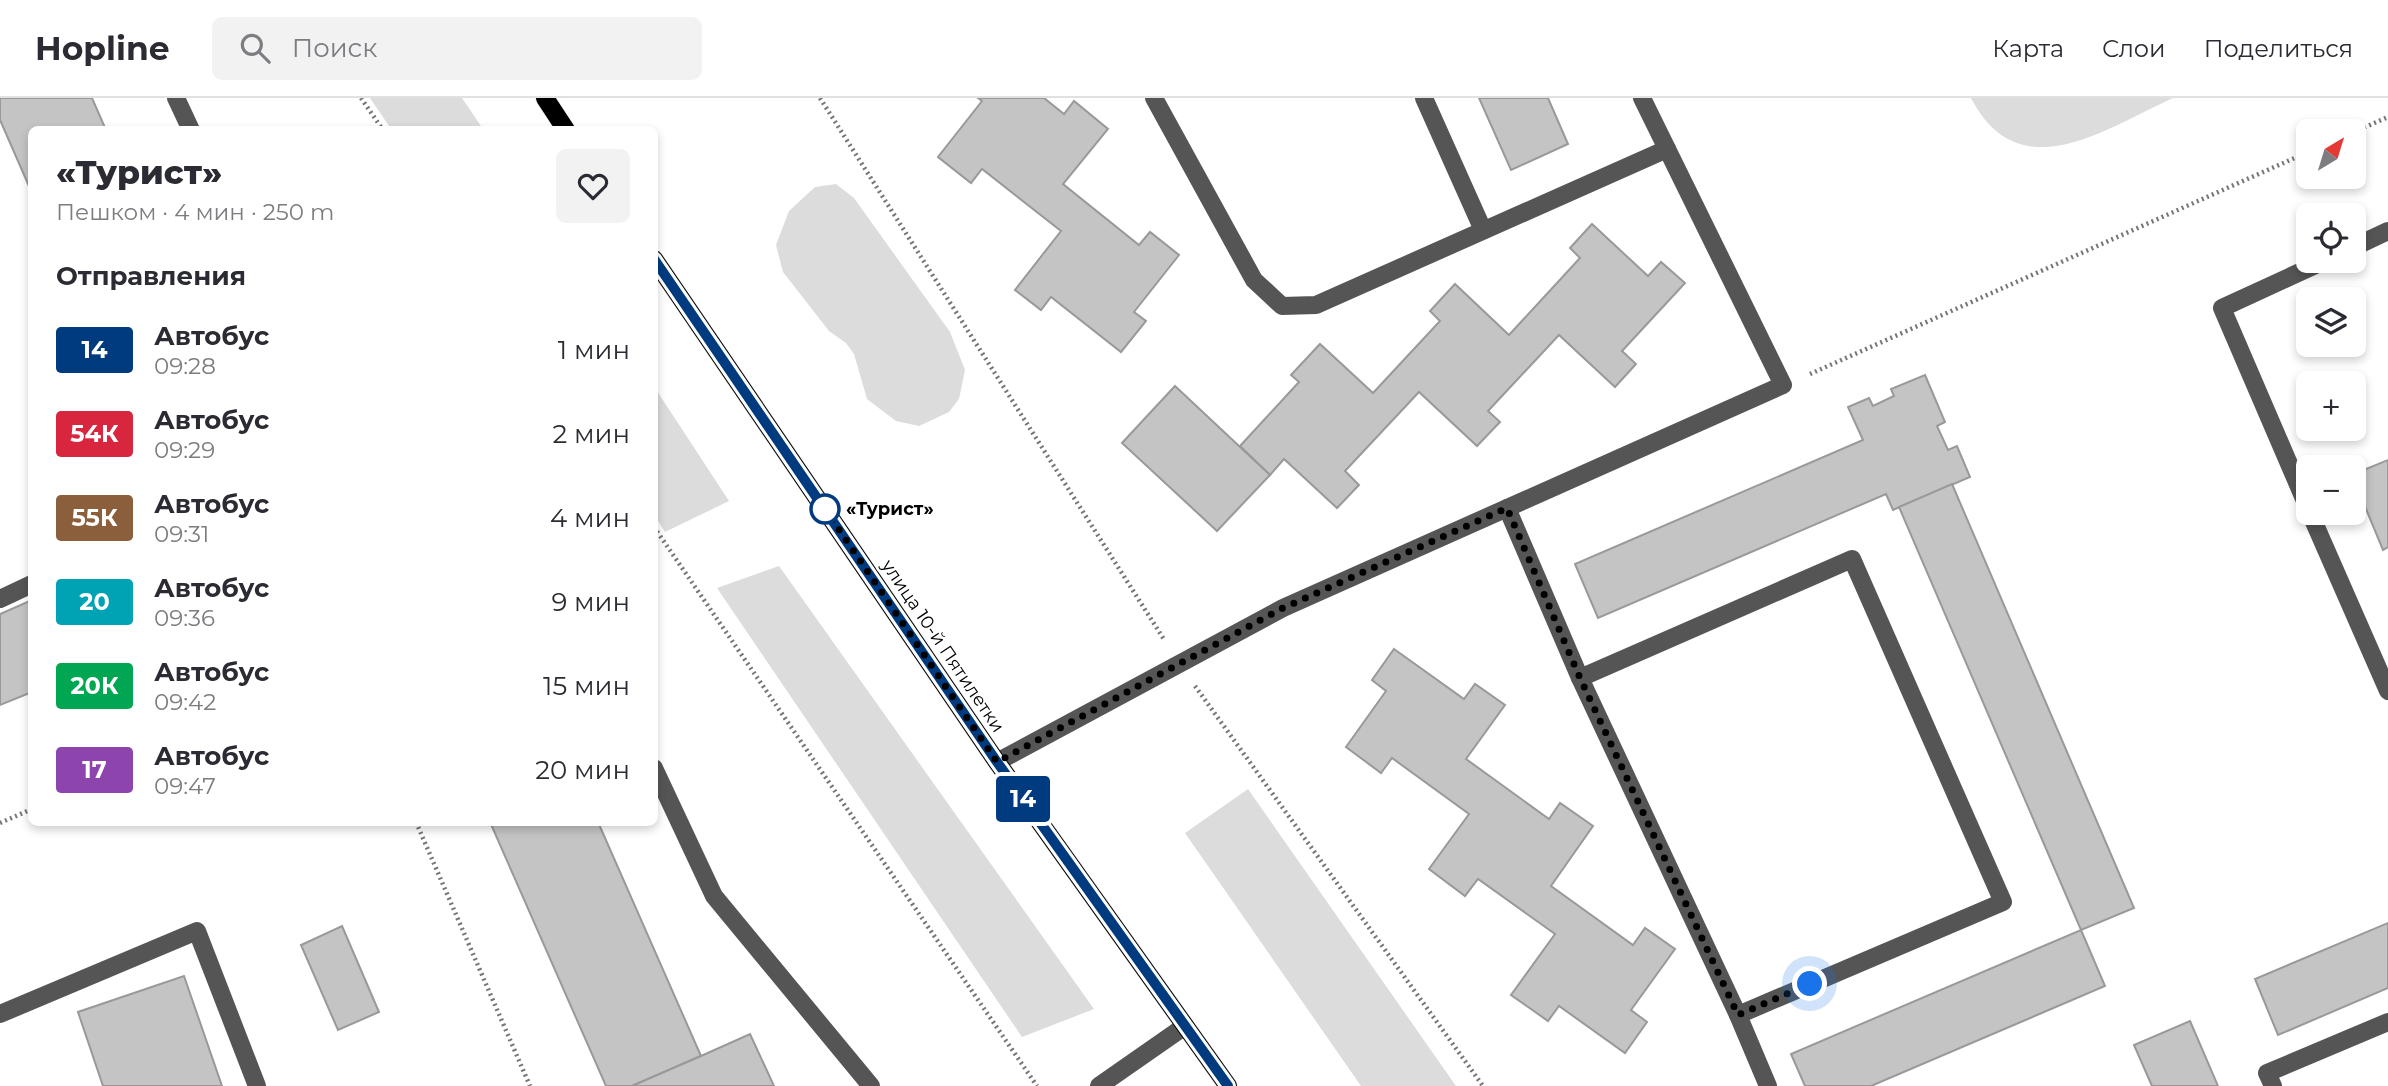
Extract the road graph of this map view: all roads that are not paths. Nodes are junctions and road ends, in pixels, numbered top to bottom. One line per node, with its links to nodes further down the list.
1 (176, 98): 6 (lane)
2 (545, 98): 7 (main road)
3 (1154, 98): 9 (lane)
4 (1424, 98): 9 (lane)
5 (1642, 98): 8 (lane)
6 (189, 126)
7 (563, 126)
8 (1667, 149): 9 (lane); 15 (lane)
9 (1483, 230)
10 (2388, 231): 11 (lane)
11 (2366, 241)
12 (658, 265): 21 (main road, улица 10-й Пятилетки)
13 (2298, 273): 14 (lane)
14 (2296, 480)
15 (1507, 508): 19 (lane); 21 (lane)
16 (2315, 525): 20 (lane)
17 (28, 586): 18 (lane)
18 (0, 598)
19 (1580, 678): 24 (lane); 24 (lane)
20 (2388, 691)
21 (997, 762): 26 (main road, улица 10-й Пятилетки)
22 (658, 776): 28 (lane)
23 (0, 1014): 27 (lane)
24 (1738, 1015): 31 (lane)
25 (2388, 1021): 32 (lane)
26 (1185, 1026): 29 (lane); 30 (main road, улица 10-й Пятилетки)
27 (257, 1086)
28 (872, 1086)
29 (1099, 1086)
30 (1228, 1086)
31 (1768, 1086)
32 (2273, 1086)

